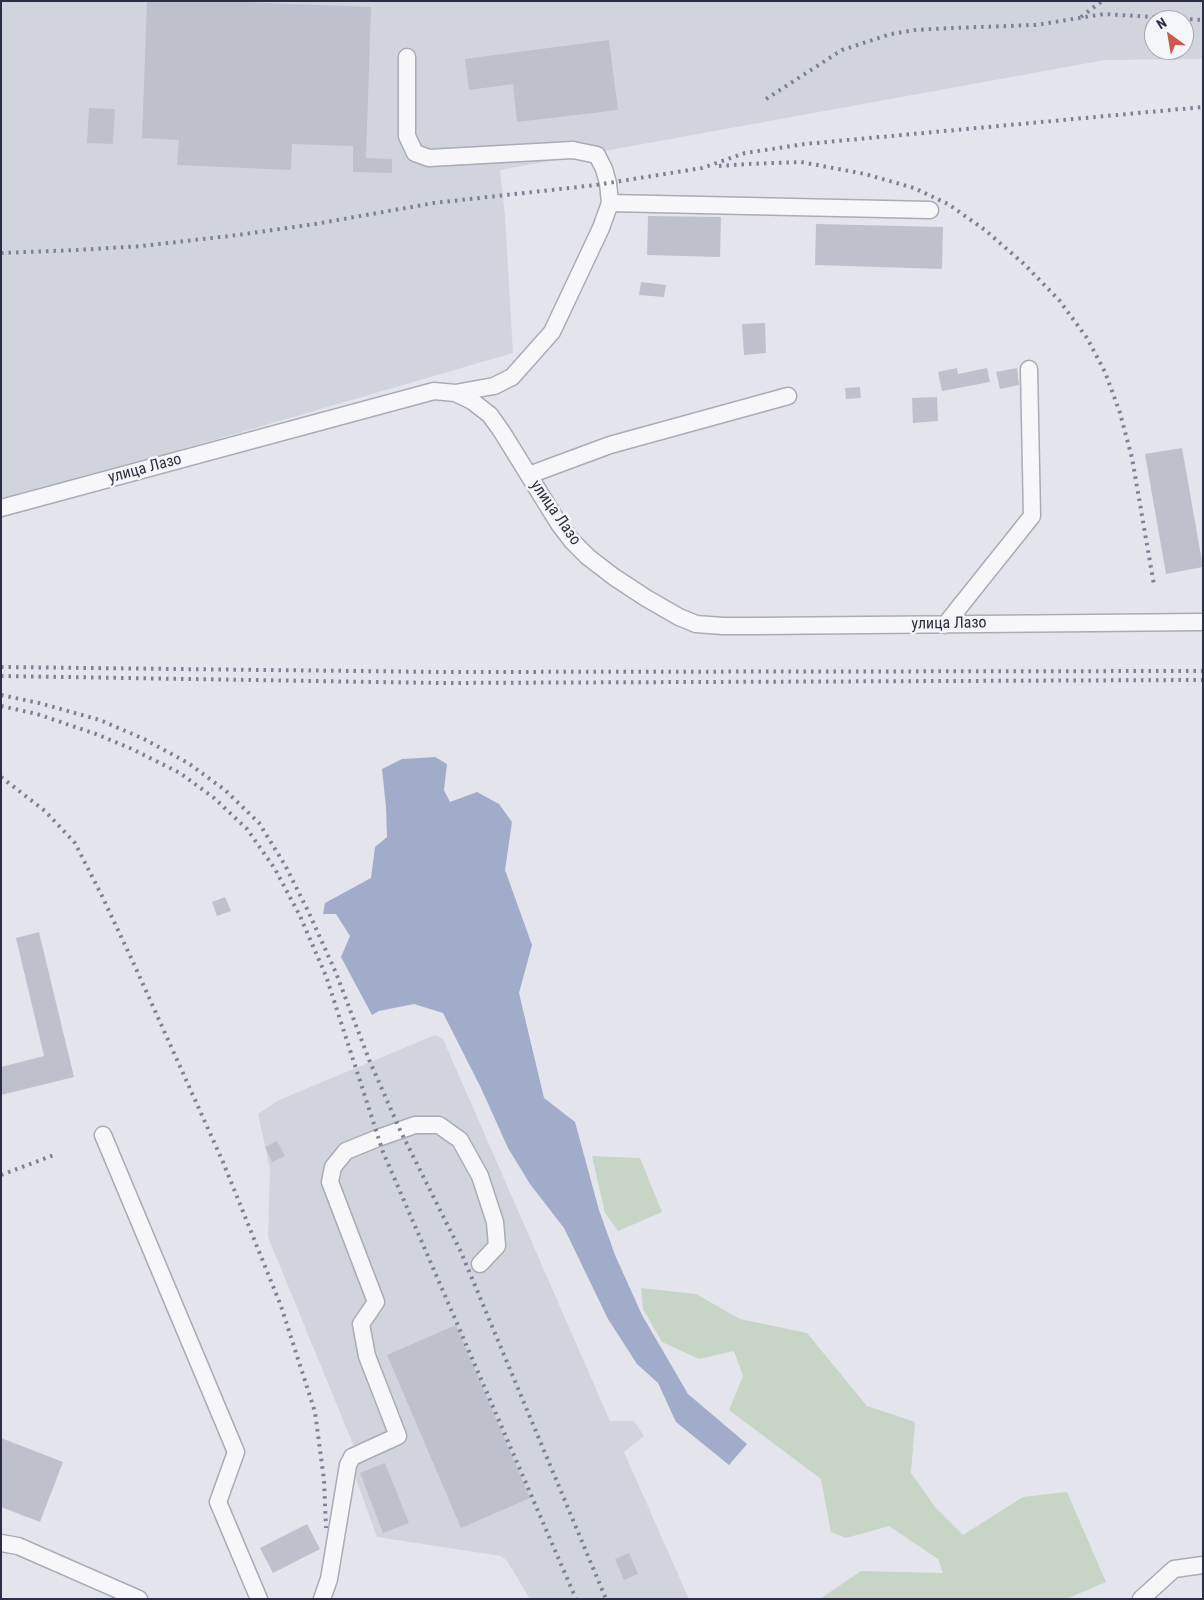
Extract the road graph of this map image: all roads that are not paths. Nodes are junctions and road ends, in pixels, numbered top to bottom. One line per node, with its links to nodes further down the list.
1 (407, 57): 2 (street)
2 (610, 203): 3 (street); 5 (street)
3 (930, 210)
4 (1029, 369): 10 (street)
5 (455, 393): 7 (street, улица Лазо); 8 (street, улица Лазо)
6 (788, 396): 7 (street)
7 (529, 475): 10 (street, улица Лазо)
8 (1, 508)
9 (1203, 622): 10 (street, улица Лазо)
10 (945, 624)
11 (103, 1135): 16 (street)
12 (480, 1264): 17 (street)
13 (1, 1543): 15 (street)
14 (1203, 1565): 18 (street)
15 (139, 1599)
16 (259, 1599)
17 (322, 1599)
18 (1141, 1599)

